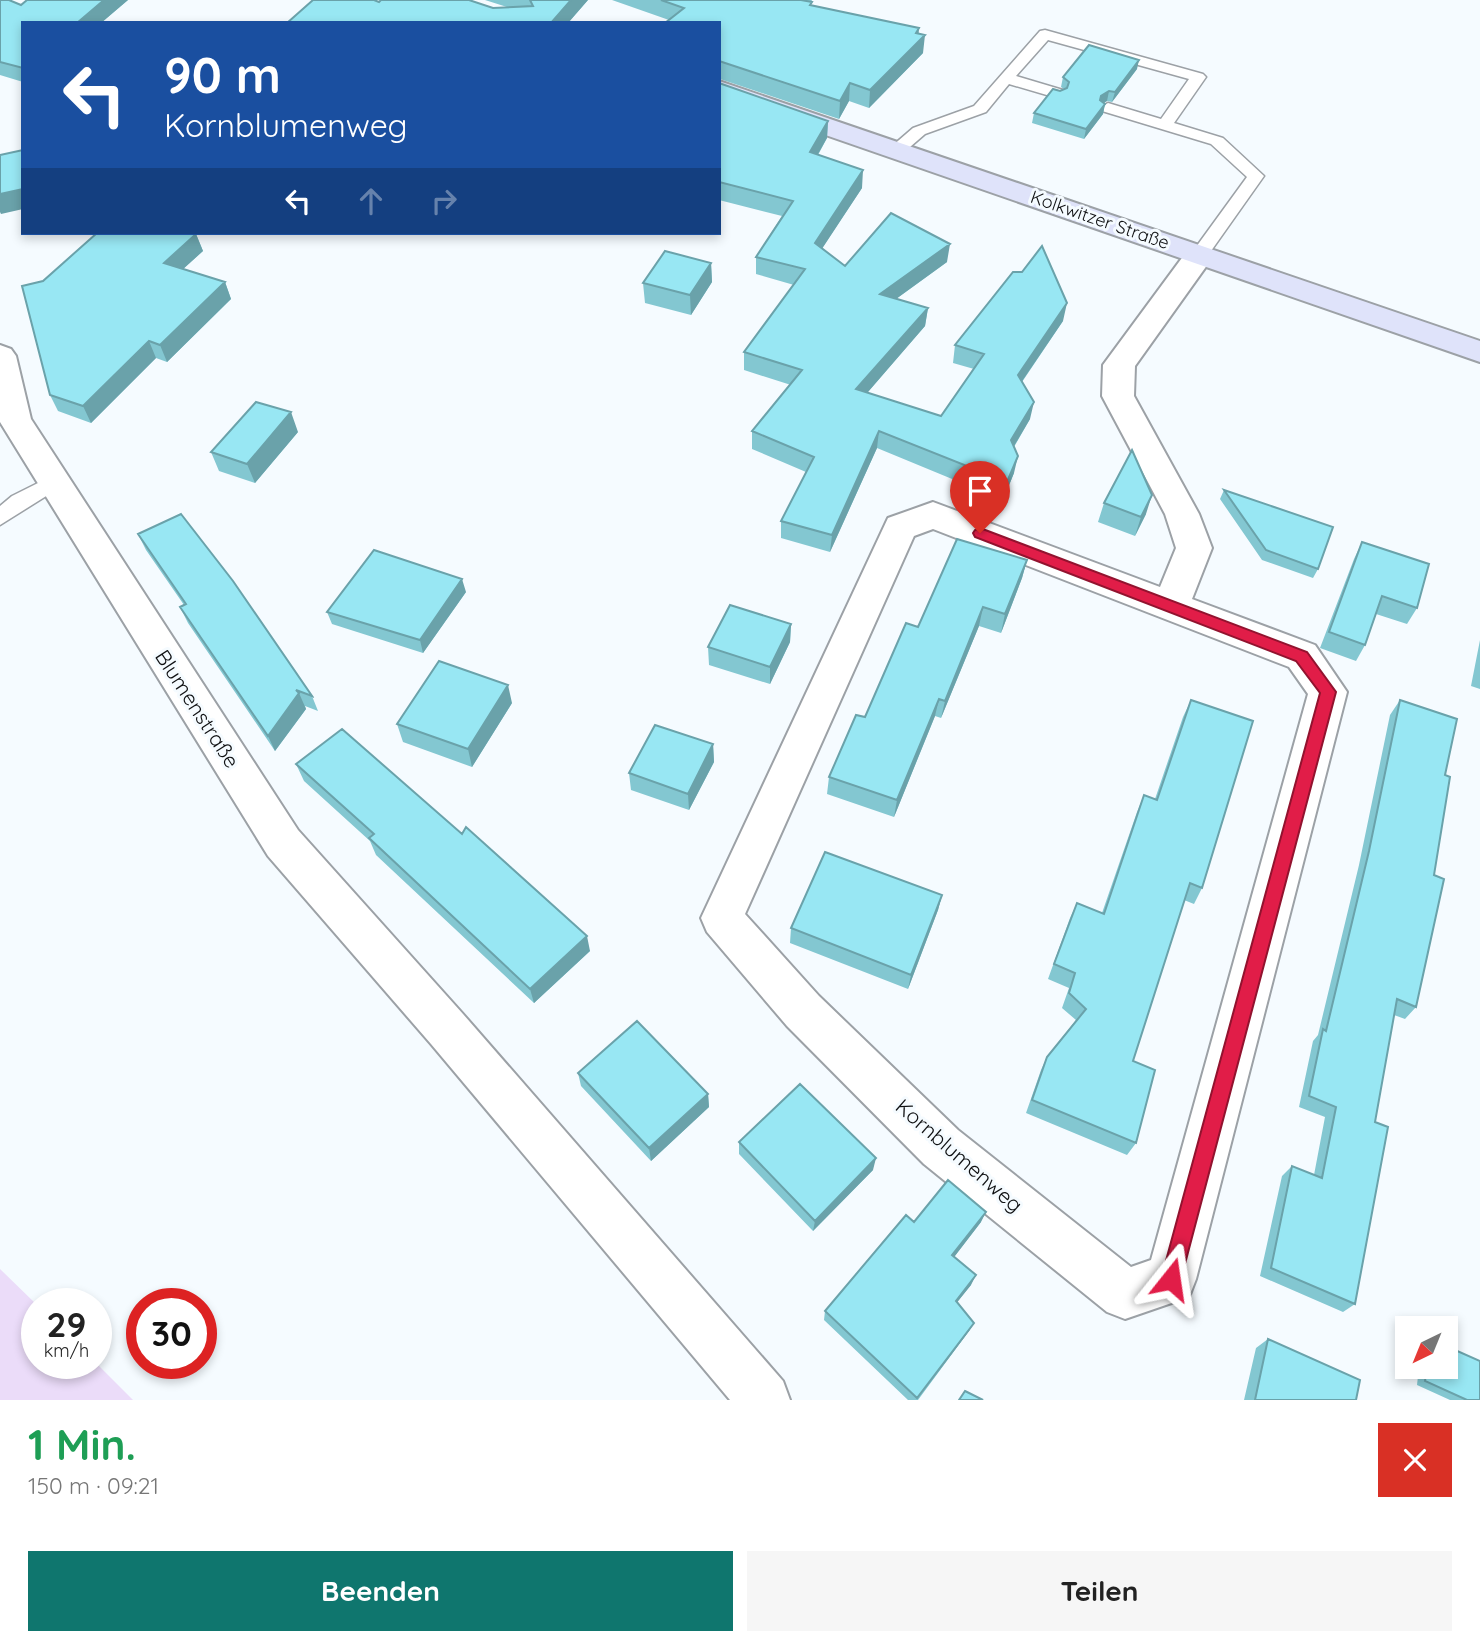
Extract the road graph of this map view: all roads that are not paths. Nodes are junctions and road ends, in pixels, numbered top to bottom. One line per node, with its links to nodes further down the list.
1 (1006, 78): 3 (lane); 5 (lane); 6 (lane)
2 (721, 90): 6 (main road, Kolkwitzer Straße)
3 (1057, 93)
4 (1108, 108): 5 (lane)
5 (1165, 125): 7 (lane)
6 (897, 150): 7 (main road, Kolkwitzer Straße)
7 (1200, 254): 8 (main road, Kolkwitzer Straße); 12 (street)
8 (1480, 352)
9 (0, 356): 10 (street, Blumenstraße)
10 (52, 483): 11 (lane); 13 (street, Blumenstraße)
11 (0, 517)
12 (1171, 606): 12 (street, Kornblumenweg)
13 (764, 1400)

